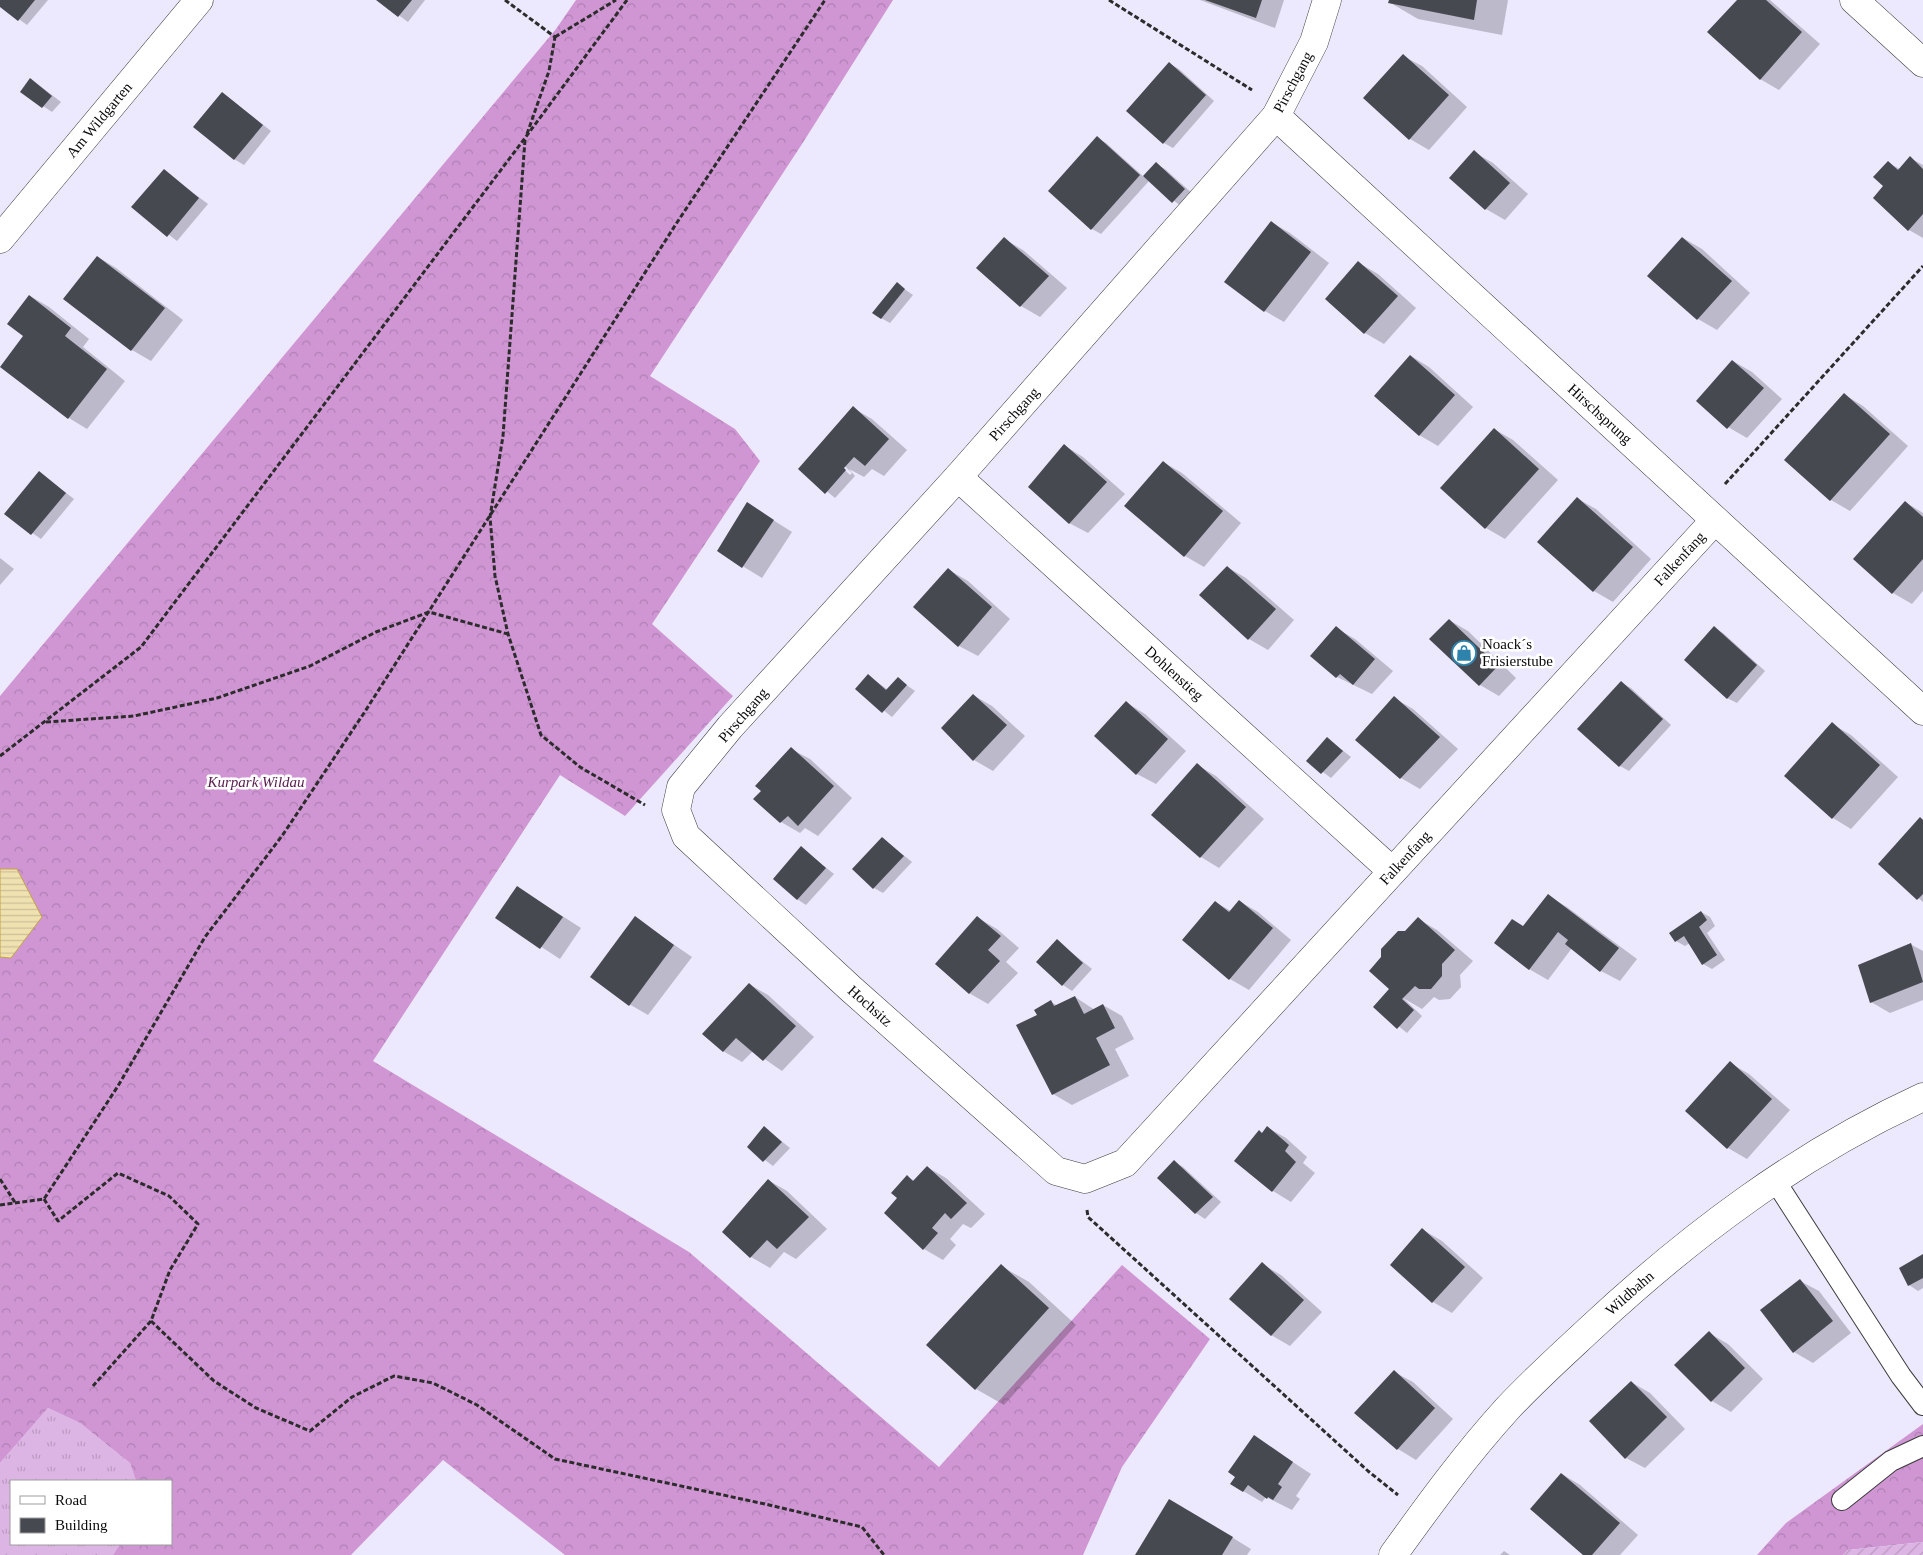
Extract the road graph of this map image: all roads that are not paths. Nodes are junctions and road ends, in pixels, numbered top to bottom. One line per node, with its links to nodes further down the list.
1 (199, 0): 6 (street, Am Wildgarten)
2 (1327, 0): 5 (street, Pirschgang)
3 (1854, 0): 4 (street)
4 (1923, 63)
5 (1276, 116): 7 (street, Pirschgang); 8 (street, Hirschsprung)
6 (0, 239)
7 (958, 477): 10 (street, Pirschgang); 11 (street, Dohlenstieg)
8 (1709, 514): 9 (street, Hirschsprung); 11 (street, Falkenfang)
9 (1923, 711)
10 (664, 810): 13 (street, Hochsitz)
11 (1392, 871): 13 (street, Falkenfang)
12 (1923, 1097): 14 (street, Wildbahn)
13 (1085, 1179)
14 (1774, 1179): 15 (lane); 18 (street, Wildbahn)
15 (1923, 1405)
16 (1923, 1446): 17 (lane)
17 (1842, 1500)
18 (1393, 1555)

